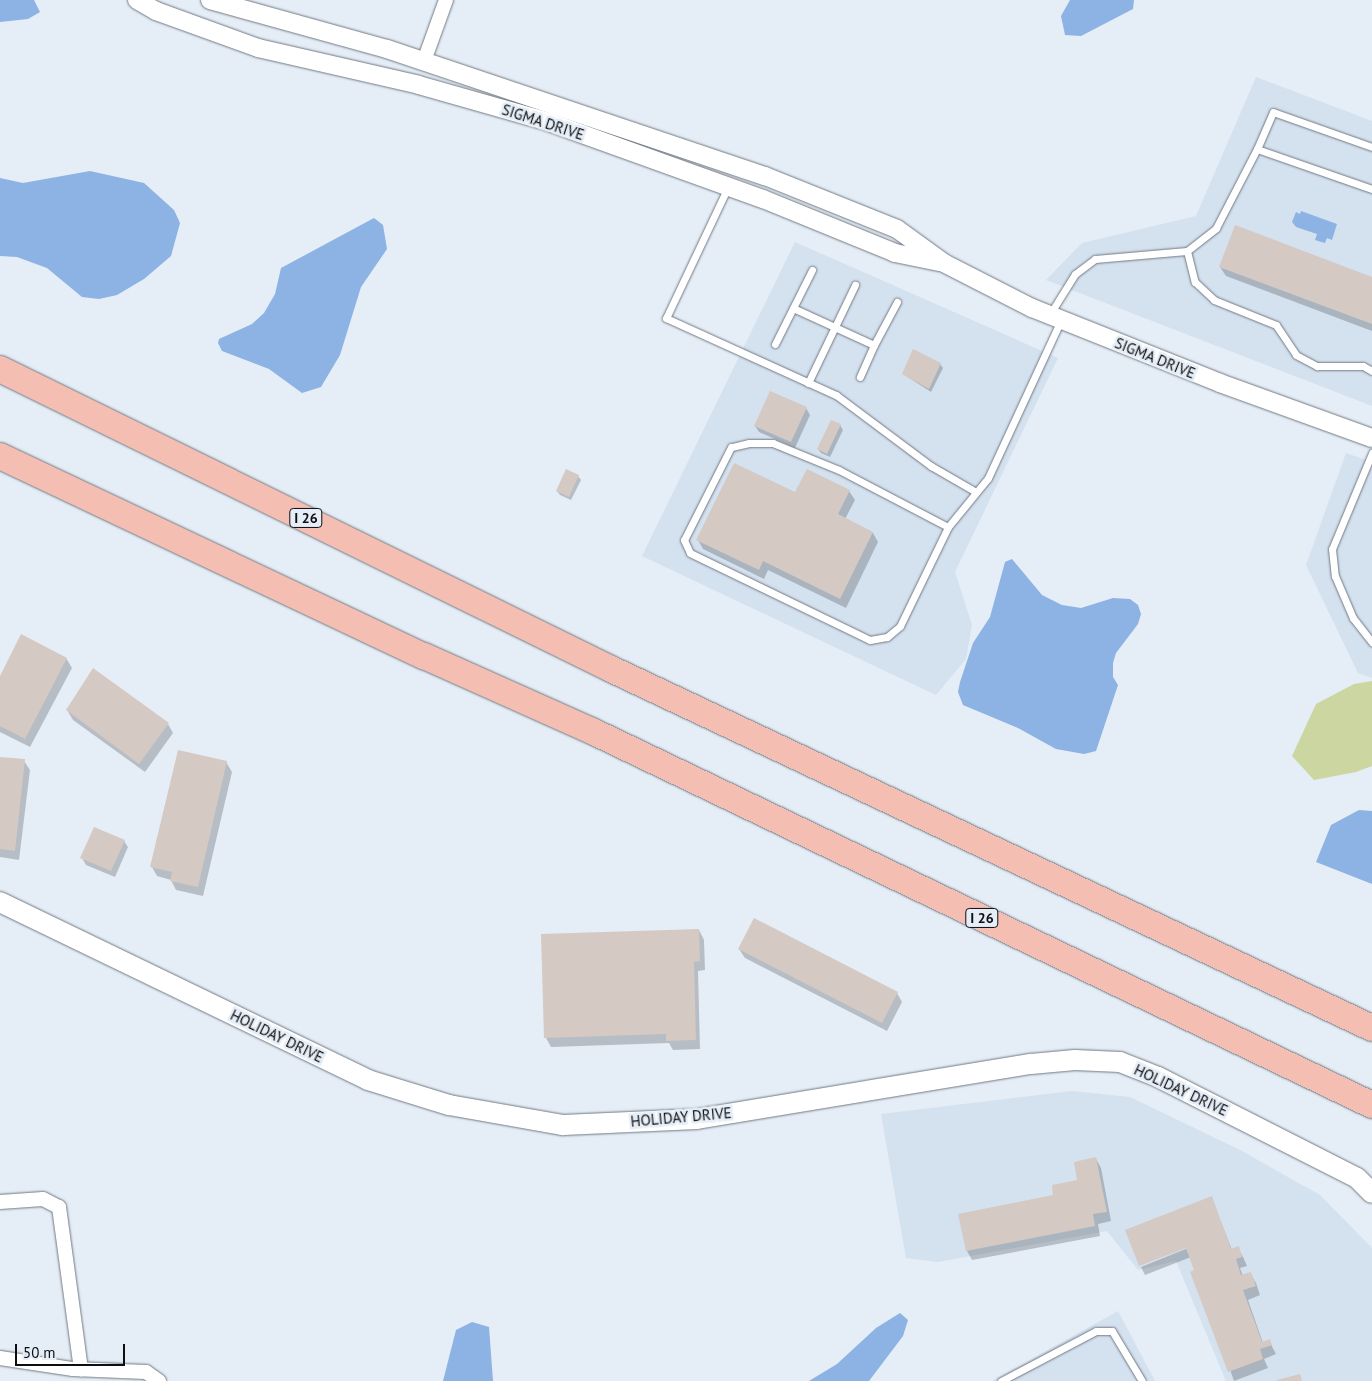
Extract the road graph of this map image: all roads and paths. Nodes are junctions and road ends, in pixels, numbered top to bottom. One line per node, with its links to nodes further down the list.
1 (137, 0): 5 (street, SIGMA DRIVE)
2 (210, 0): 4 (street, SIGMA DRIVE)
3 (446, 0): 4 (street)
4 (424, 61): 5 (street); 11 (street, SIGMA DRIVE)
5 (419, 85): 8 (street, SIGMA DRIVE)
6 (1372, 147): 7 (lane)
7 (1257, 149): 9 (lane); 10 (lane)
8 (728, 187): 11 (street, SIGMA DRIVE); 23 (lane)
9 (1372, 189)
10 (1187, 251): 16 (lane); 21 (lane)
11 (944, 263): 16 (street, SIGMA DRIVE)
12 (812, 270): 15 (lane)
13 (855, 285): 17 (lane)
14 (898, 302): 19 (lane)
15 (793, 308): 17 (lane); 18 (lane)
16 (1055, 317): 24 (street, SIGMA DRIVE); 27 (lane)
17 (835, 325): 19 (lane); 23 (lane)
18 (775, 344)
19 (874, 345): 22 (lane)
20 (0, 369): 31 (highway, I 26)
21 (1372, 371)
22 (860, 377)
23 (808, 382): 27 (lane)
24 (1372, 438)
25 (1372, 453): 29 (lane)
26 (0, 456): 32 (highway, I 26)
27 (976, 492): 28 (lane)
28 (948, 527): 28 (lane)
29 (1372, 642)
30 (0, 902): 33 (main road, HOLIDAY DRIVE)
31 (1372, 1028)
32 (1372, 1105)
33 (1372, 1192)
34 (0, 1202): 36 (street)
35 (0, 1358): 36 (street)
36 (81, 1370): 37 (street)
37 (159, 1381)
38 (1001, 1381): 39 (lane)
39 (1142, 1381)

